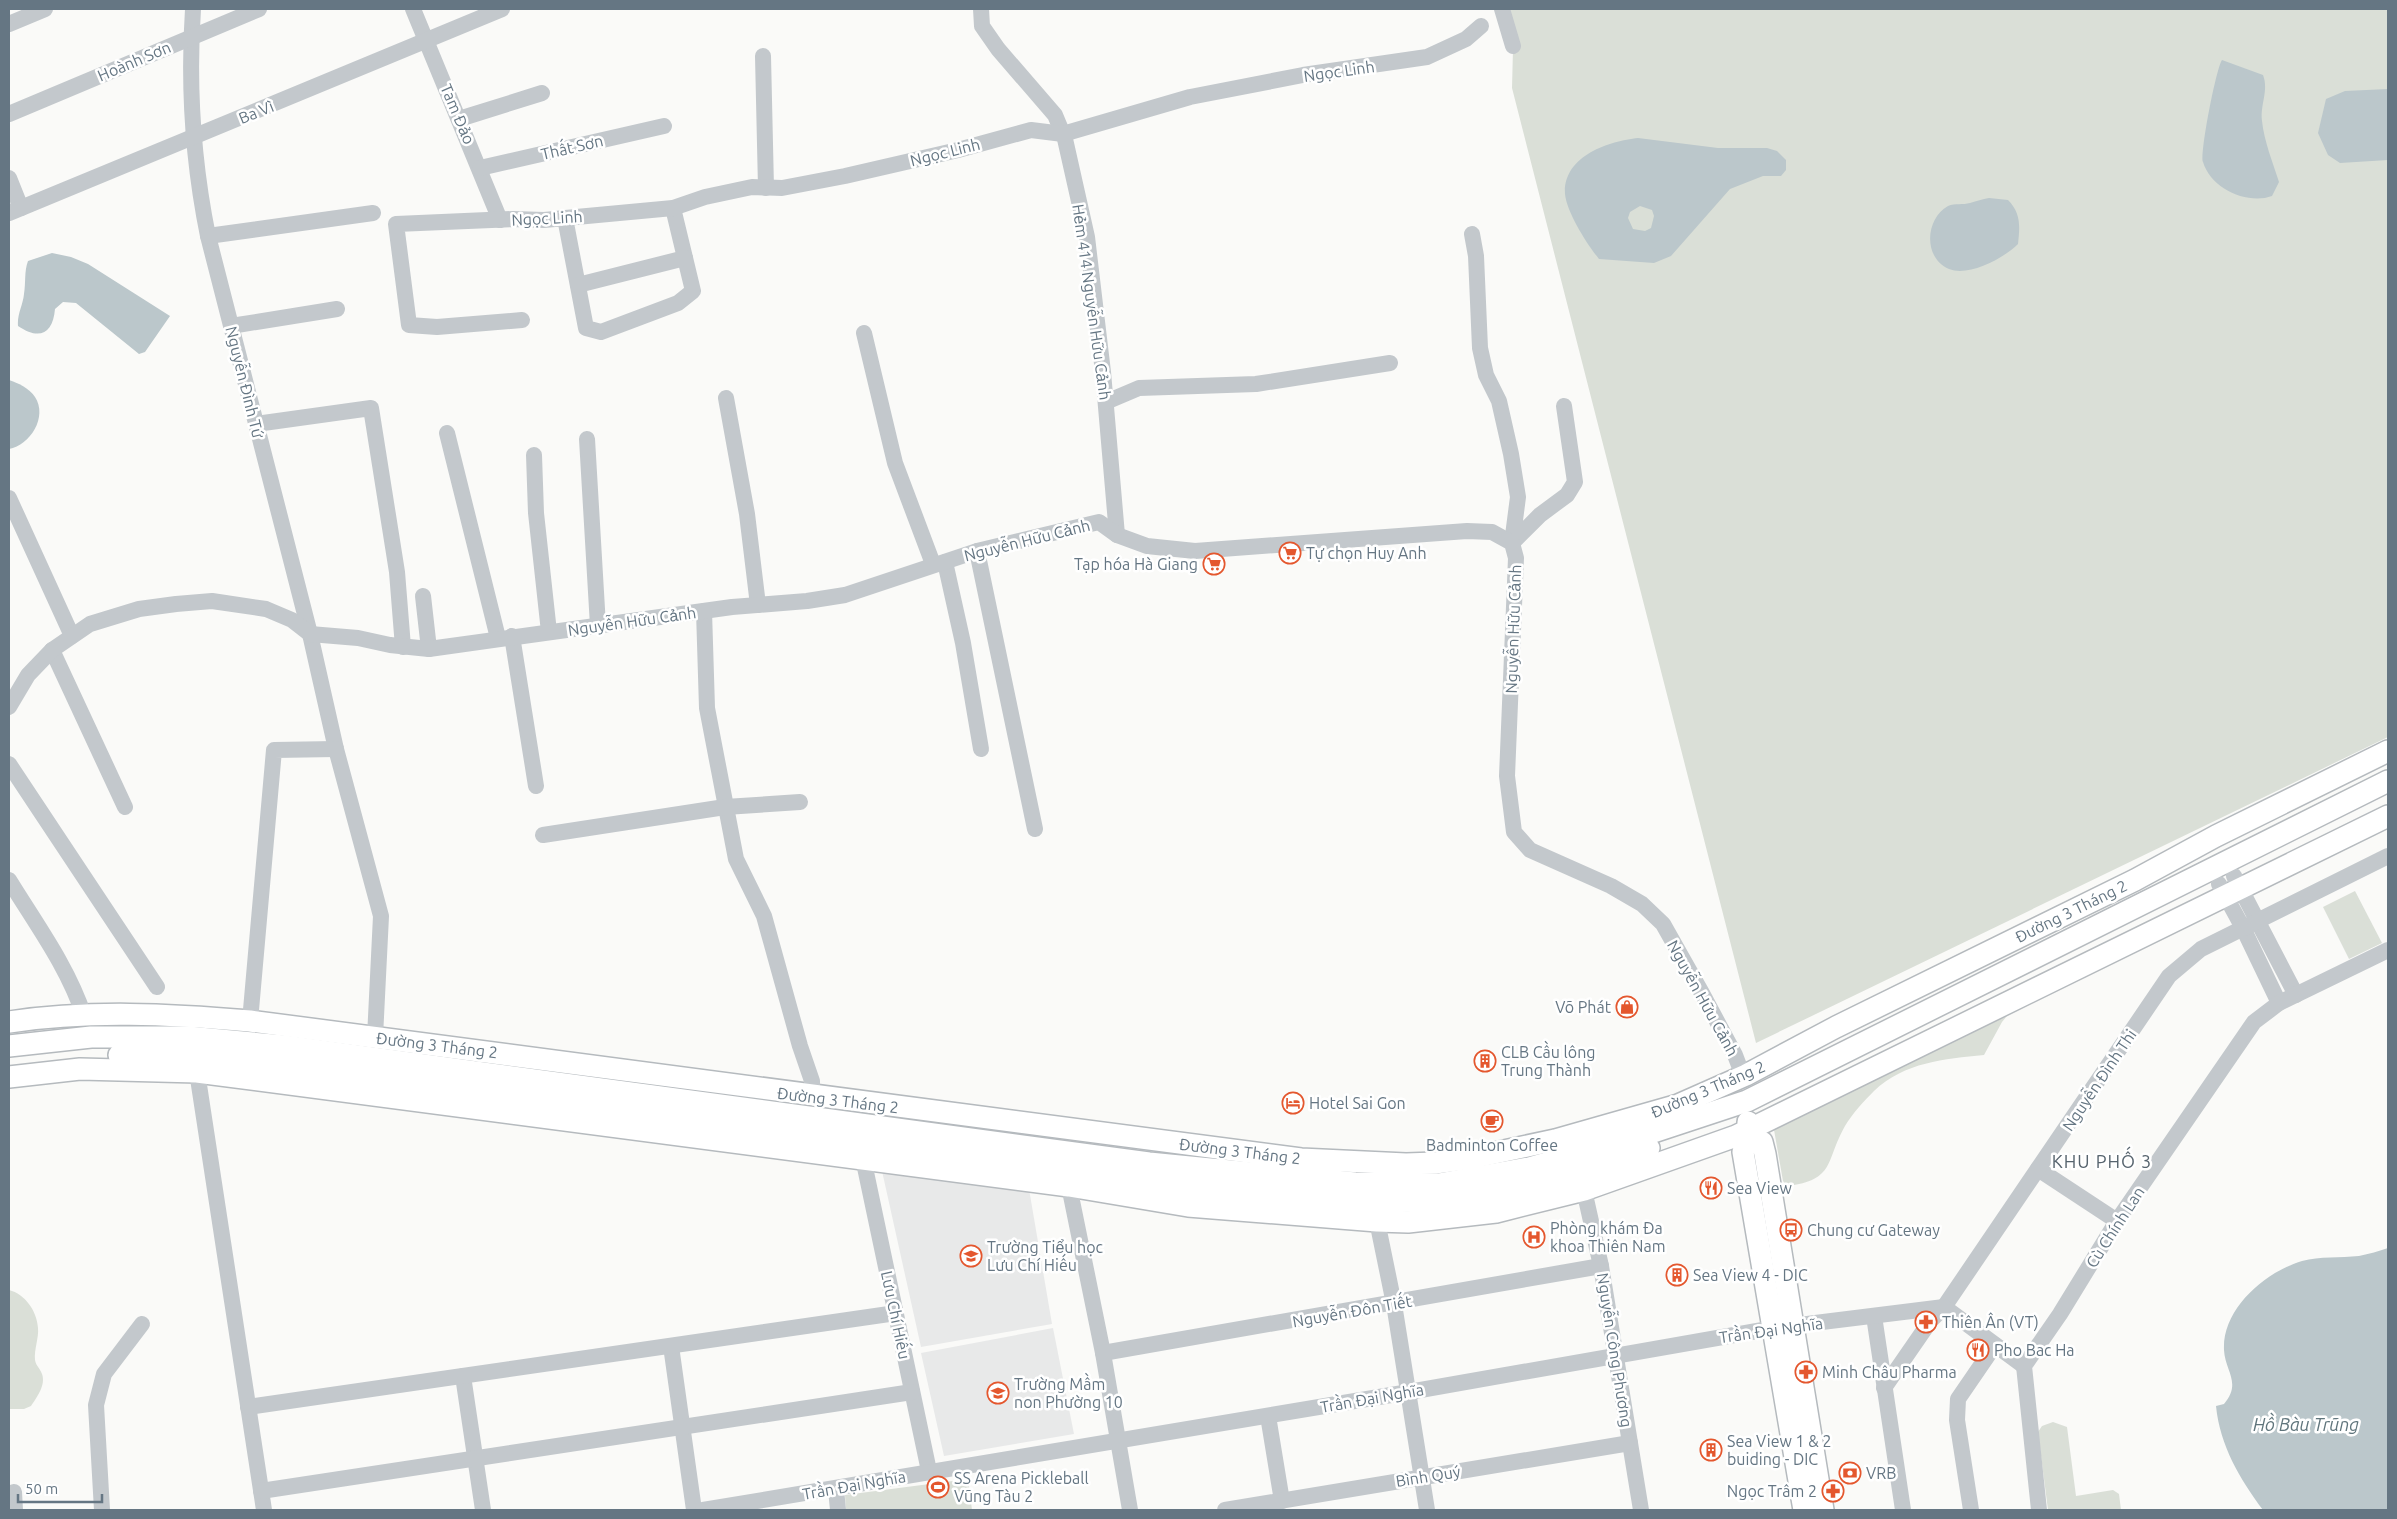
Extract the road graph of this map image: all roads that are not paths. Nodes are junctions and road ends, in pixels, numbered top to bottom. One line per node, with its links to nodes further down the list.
1 (45, 9): 8 (street)
2 (193, 9): 10 (street, Nguyễn Đình Tứ)
3 (258, 9): 10 (street, Hoành Sơn)
4 (414, 9): 11 (street, Tam Đảo)
5 (502, 9): 11 (street, Ba Vì)
6 (981, 9): 18 (street, Hẻm 414 Nguyễn Hữu Cảnh)
7 (1502, 9): 12 (street)
8 (9, 24)
9 (1481, 26): 18 (street, Ngọc Linh)
10 (191, 37): 15 (street, Hoành Sơn); 19 (street, Nguyễn Đình Tứ)
11 (428, 41): 16 (street, Tam Đảo); 19 (street, Ba Vì)
12 (1513, 46)
13 (763, 56): 22 (street)
14 (542, 93): 16 (street)
15 (9, 114)
16 (459, 119): 20 (street, Tam Đảo)
17 (664, 126): 20 (street, Thất Sơn)
18 (1063, 134): 22 (street, Ngọc Linh); 38 (street, Hẻm 414 Nguyễn Hữu Cảnh)
19 (194, 138): 24 (street, Ba Vì); 29 (street, Nguyễn Đình Tứ)
20 (480, 168): 27 (street, Tam Đảo)
21 (9, 178): 24 (street)
22 (766, 188): 23 (street, Ngọc Linh)
23 (673, 208): 26 (street, Ngọc Linh); 30 (street)
24 (15, 211)
25 (373, 213): 29 (street)
26 (565, 218): 27 (street, Ngọc Linh); 31 (street)
27 (500, 220): 33 (street, Ngọc Linh)
28 (1472, 234): 46 (street)
29 (208, 236): 34 (street, Nguyễn Đình Tứ)
30 (685, 258): 31 (street); 31 (street)
31 (578, 285)
32 (337, 309): 34 (street)
33 (522, 320)
34 (231, 326): 40 (street, Nguyễn Đình Tứ)
35 (864, 333): 48 (street)
36 (1390, 363): 38 (street)
37 (726, 398): 50 (street)
38 (1106, 402): 45 (street, Hẻm 414 Nguyễn Hữu Cảnh)
39 (1564, 406): 46 (street)
40 (256, 424): 54 (street, Nguyễn Đình Tứ); 57 (street)
41 (446, 433): 56 (street)
42 (587, 439): 52 (street)
43 (534, 454): 53 (street)
44 (9, 498): 55 (street)
45 (1116, 535): 46 (street, Nguyễn Hữu Cảnh); 47 (street, Nguyễn Hữu Cảnh)
46 (1512, 543): 90 (street, Nguyễn Hữu Cảnh)
47 (977, 551): 48 (street, Nguyễn Hữu Cảnh); 72 (street)
48 (939, 563): 50 (street, Nguyễn Hữu Cảnh); 62 (street)
49 (423, 596): 58 (street)
50 (758, 605): 51 (street, Nguyễn Hữu Cảnh)
51 (704, 611): 52 (street, Nguyễn Hữu Cảnh); 70 (street)
52 (598, 626): 53 (street, Nguyễn Hữu Cảnh)
53 (549, 632): 56 (street, Nguyễn Hữu Cảnh)
54 (310, 634): 55 (street); 57 (street, Nguyễn Hữu Cảnh); 61 (street, Nguyễn Đình Tứ)
55 (72, 636): 59 (street)
56 (505, 637): 58 (street, Nguyễn Hữu Cảnh); 66 (street)
57 (403, 646): 58 (street, Nguyễn Hữu Cảnh)
58 (429, 649)
59 (52, 650): 60 (street); 69 (street)
60 (9, 707)
61 (336, 749): 84 (street); 86 (street, Nguyễn Đình Tứ)
62 (981, 749)
63 (2388, 751): 90 (main road, Đường 3 Tháng 2)
64 (9, 764): 80 (street)
65 (2388, 781): 94 (main road, Đường 3 Tháng 2)
66 (536, 786)
67 (2388, 800): 76 (main road, Đường 3 Tháng 2)
68 (800, 802): 70 (street)
69 (125, 806)
70 (725, 807): 73 (street); 92 (street)
71 (2388, 816): 76 (main road, Đường 3 Tháng 2)
72 (1035, 829)
73 (543, 835)
74 (2388, 856): 77 (street, Nguyễn Đình Thi)
75 (9, 880): 83 (street)
76 (2230, 886): 77 (street); 78 (street); 94 (main road, Đường 3 Tháng 2)
77 (2258, 920): 78 (street, Nguyễn Đình Thi); 81 (street)
78 (2243, 928): 82 (street); 100 (street, Nguyễn Đình Thi)
79 (2388, 950): 81 (street, Cù Chính Lan)
80 (157, 987)
81 (2296, 995): 82 (street, Cù Chính Lan)
82 (2279, 1004): 104 (street, Cù Chính Lan)
83 (84, 1016): 84 (main road, Đường 3 Tháng 2); 85 (main road, Đường 3 Tháng 2)
84 (250, 1021): 86 (main road, Đường 3 Tháng 2)
85 (9, 1022)
86 (375, 1037): 92 (main road, Đường 3 Tháng 2)
87 (9, 1046): 95 (main road, Đường 3 Tháng 2)
88 (9, 1064): 97 (main road, Đường 3 Tháng 2)
89 (197, 1072): 91 (main road, Đường 3 Tháng 2); 97 (main road, Đường 3 Tháng 2); 121 (street)
90 (1743, 1076): 94 (main road); 96 (main road, Đường 3 Tháng 2)
91 (9, 1077)
92 (812, 1096): 93 (main road, Đường 3 Tháng 2)
93 (853, 1102): 95 (main road); 99 (main road, Đường 3 Tháng 2)
94 (1747, 1121): 96 (main road, Đường 3 Tháng 2); 101 (main road, Đường 3 Tháng 2); 102 (main road, Đường 3 Tháng 2); 111 (main road)
95 (850, 1122): 99 (main road, Đường 3 Tháng 2)
96 (1635, 1128): 99 (main road, Đường 3 Tháng 2)
97 (799, 1143): 98 (main road, Đường 3 Tháng 2)
98 (862, 1151): 101 (main road, Đường 3 Tháng 2); 108 (street, Lưu Chí Hiếu)
99 (1473, 1168)
100 (2038, 1169): 104 (street); 107 (street, Nguyễn Đình Thi)
101 (1069, 1179): 103 (main road, Đường 3 Tháng 2); 114 (street)
102 (1584, 1190): 103 (main road, Đường 3 Tháng 2); 105 (street, Nguyễn Công Phương)
103 (1377, 1221): 106 (street)
104 (2117, 1221): 116 (street, Cù Chính Lan)
105 (1601, 1266): 106 (street, Nguyễn Đôn Tiết); 115 (street, Nguyễn Công Phương)
106 (1394, 1304): 114 (street, Nguyễn Đôn Tiết); 120 (street)
107 (1944, 1308): 109 (street, Trần Đại Nghĩa); 112 (street); 118 (street, Nguyễn Đình Thi)
108 (896, 1313): 113 (street); 119 (street, Lưu Chí Hiếu)
109 (1874, 1316): 111 (street, Trần Đại Nghĩa); 118 (street)
110 (142, 1324): 134 (street)
111 (1783, 1326): 115 (street, Trần Đại Nghĩa); 144 (main road); 145 (main road)
112 (1995, 1345): 116 (street); 147 (street)
113 (671, 1346): 117 (street); 123 (street)
114 (1103, 1353): 124 (street)
115 (1616, 1355): 120 (street, Trần Đại Nghĩa); 125 (street, Nguyễn Công Phương)
116 (2024, 1366): 148 (street)
117 (463, 1376): 121 (street); 126 (street)
118 (1884, 1388): 146 (street)
119 (912, 1392): 123 (street); 127 (street, Lưu Chí Hiếu)
120 (1409, 1392): 122 (street, Trần Đại Nghĩa); 128 (street)
121 (248, 1407): 130 (street)
122 (1268, 1416): 124 (street, Trần Đại Nghĩa); 132 (street)
123 (682, 1427): 126 (street); 137 (street)
124 (1119, 1441): 127 (street, Trần Đại Nghĩa); 140 (street)
125 (1630, 1443): 128 (street, Bình Quý); 143 (street, Nguyễn Công Phương)
126 (475, 1459): 130 (street); 136 (street)
127 (929, 1471): 129 (street, Trần Đại Nghĩa)
128 (1422, 1477): 132 (street, Bình Quý); 142 (street)
129 (836, 1489): 138 (street, Trần Đại Nghĩa); 139 (street)
130 (261, 1491): 135 (street)
131 (14, 1492): 133 (street)
132 (1282, 1501): 141 (street, Bình Quý)
133 (14, 1510)
134 (102, 1510)
135 (264, 1510)
136 (483, 1510)
137 (694, 1510)
138 (703, 1510)
139 (838, 1510)
140 (1130, 1510)
141 (1225, 1510)
142 (1427, 1510)
143 (1641, 1510)
144 (1804, 1510)
145 (1823, 1510)
146 (1903, 1510)
147 (1970, 1510)
148 (2039, 1510)

